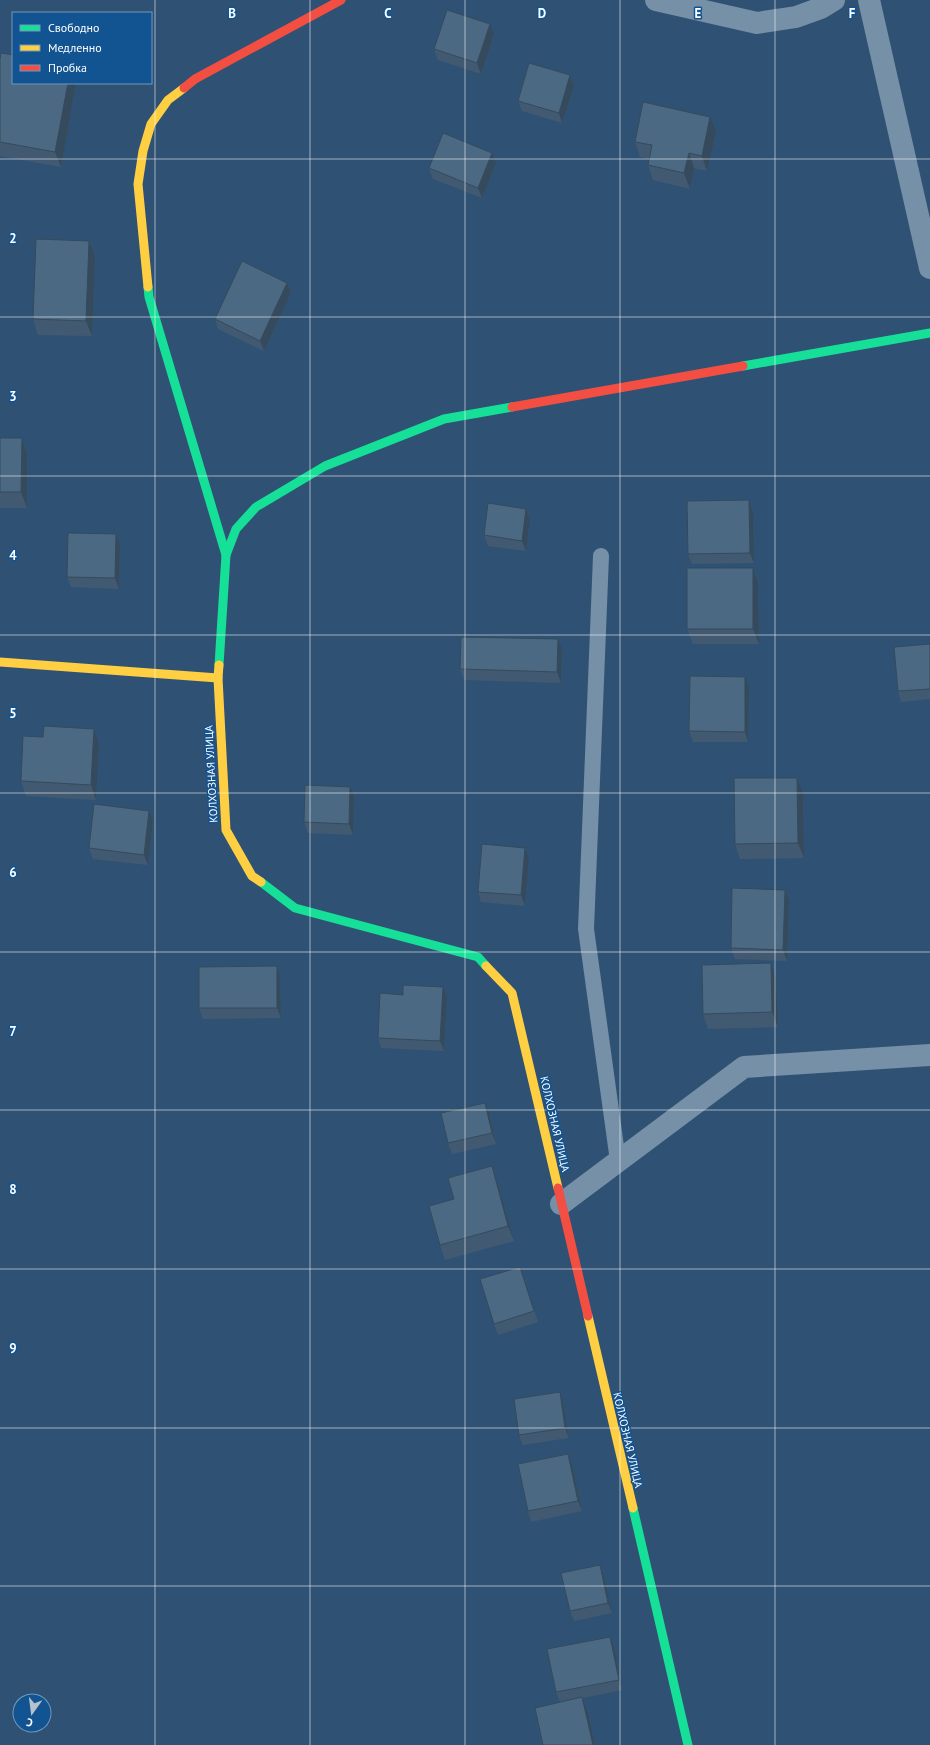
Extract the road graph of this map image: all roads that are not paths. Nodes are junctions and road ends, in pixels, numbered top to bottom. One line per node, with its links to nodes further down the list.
1 (341, 0): 7 (street)
2 (656, 0): 3 (street)
3 (834, 0)
4 (869, 0): 5 (street)
5 (930, 268)
6 (930, 333): 7 (street)
7 (226, 555): 10 (street, КОЛХОЗНАЯ УЛИЦА)
8 (601, 556): 12 (lane)
9 (0, 662): 10 (street)
10 (218, 678): 13 (street, КОЛХОЗНАЯ УЛИЦА)
11 (930, 1055): 12 (street)
12 (618, 1161): 13 (street)
13 (561, 1204): 14 (street, КОЛХОЗНАЯ УЛИЦА)
14 (688, 1745)

